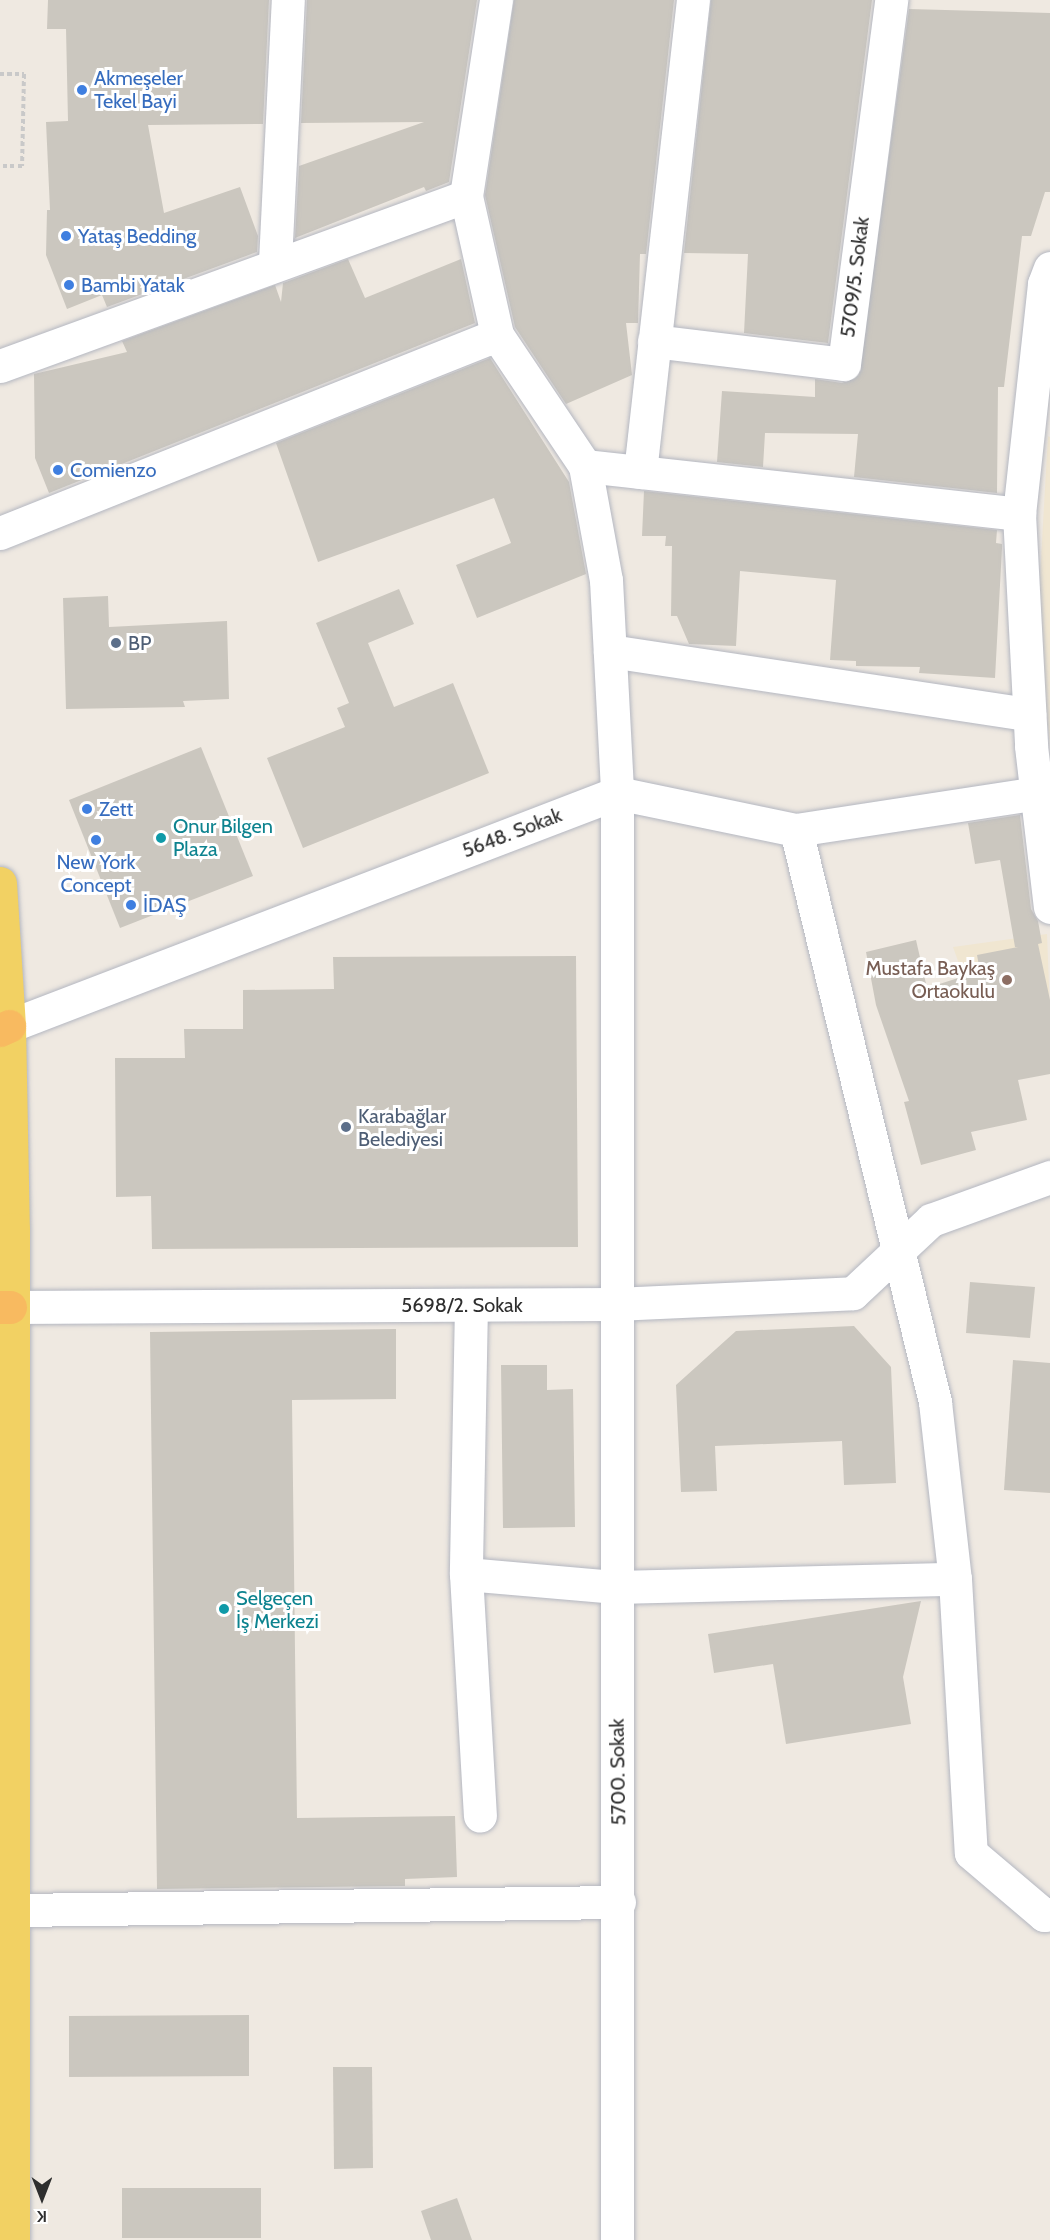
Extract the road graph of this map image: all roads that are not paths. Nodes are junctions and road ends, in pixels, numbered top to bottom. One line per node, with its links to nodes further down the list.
1 (288, 0): 6 (street)
2 (496, 0): 5 (street)
3 (693, 0): 9 (street)
4 (891, 0): 9 (street, 5709/5. Sokak)
5 (466, 196): 6 (street); 8 (street)
6 (275, 262): 10 (street)
7 (1050, 268): 11 (street)
8 (497, 335): 12 (street); 15 (street)
9 (654, 340): 13 (street)
10 (0, 366)
11 (1041, 416): 14 (street)
12 (585, 466): 13 (street); 16 (street, 5700. Sokak)
13 (640, 472): 14 (street)
14 (1019, 514): 17 (street)
15 (0, 533)
16 (610, 651): 17 (street); 18 (street, 5700. Sokak)
17 (1029, 714): 19 (street)
18 (617, 793): 20 (street); 23 (street, 5648. Sokak); 26 (street, 5700. Sokak)
19 (1037, 793): 20 (street); 22 (street)
20 (796, 830): 25 (street)
21 (0, 883): 23 (main road)
22 (1050, 907)
23 (4, 1028): 28 (main road)
24 (1050, 1177): 25 (street, 5698/2. Sokak)
25 (898, 1252): 26 (street, 5698/2. Sokak); 30 (street)
26 (615, 1304): 27 (street, 5698/2. Sokak); 31 (street, 5700. Sokak)
27 (471, 1305): 28 (street, 5698/2. Sokak); 29 (street)
28 (5, 1307): 34 (main road)
29 (466, 1574): 31 (street); 32 (street)
30 (955, 1579): 31 (street); 35 (street)
31 (616, 1587): 33 (street, 5700. Sokak)
32 (480, 1816)
33 (619, 1902): 34 (street); 37 (street, 5700. Sokak)
34 (15, 1910): 36 (main road)
35 (1050, 1914)
36 (13, 2240)
37 (617, 2240)

